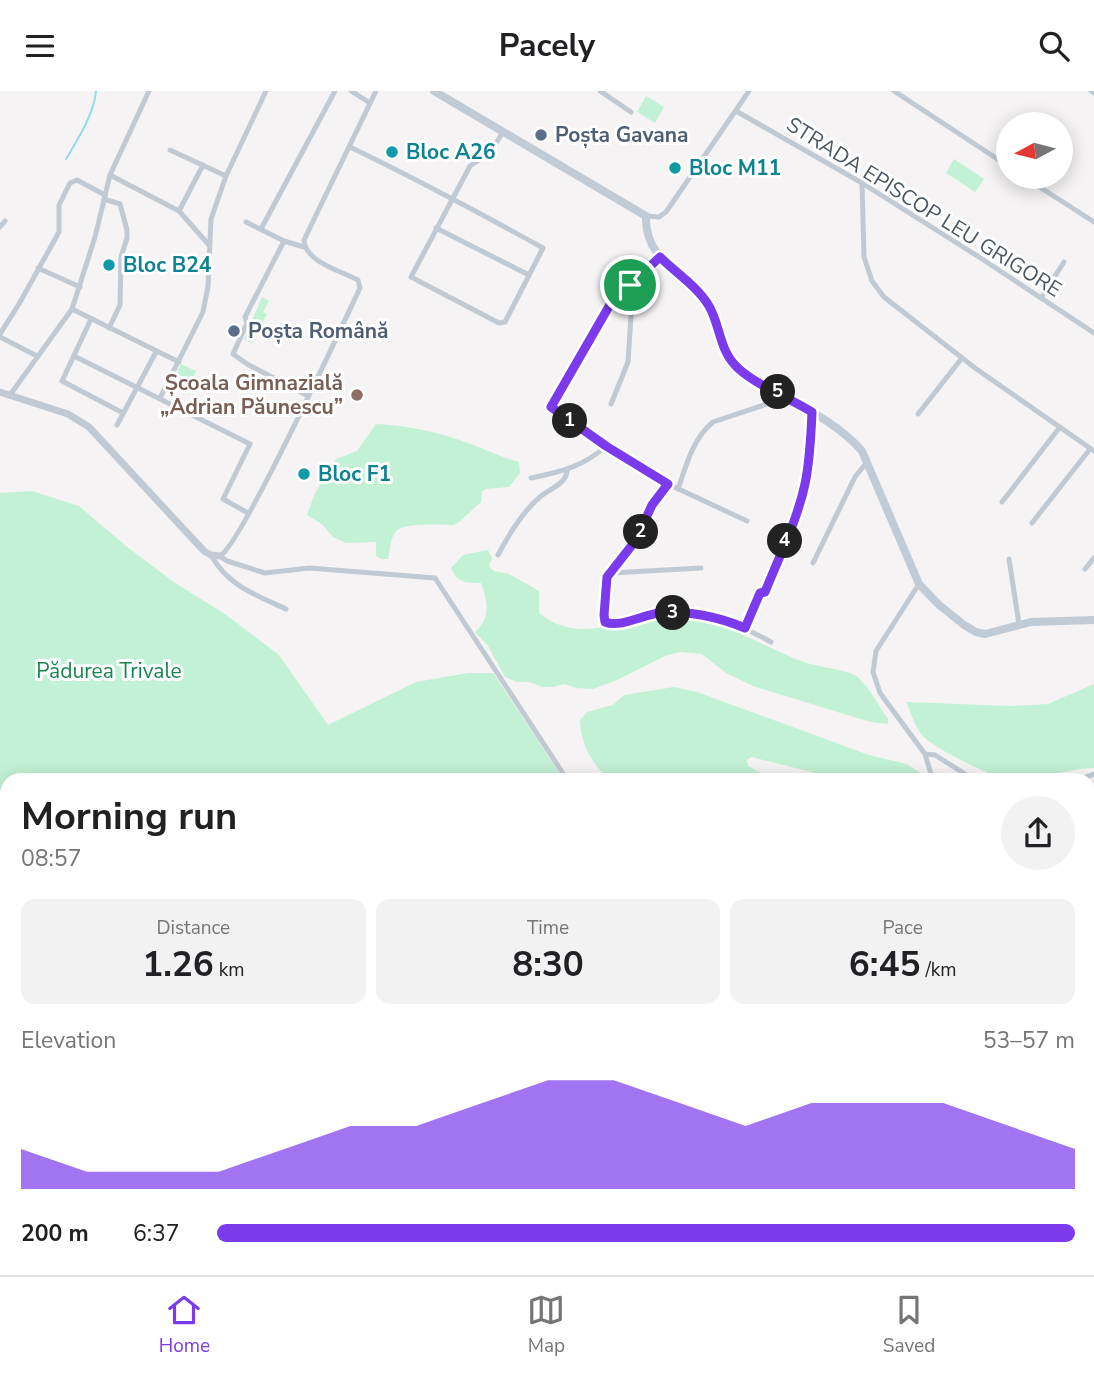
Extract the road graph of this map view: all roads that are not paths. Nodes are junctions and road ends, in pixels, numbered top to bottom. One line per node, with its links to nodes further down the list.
1 (149, 91): 20 (street)
2 (266, 91): 21 (street)
3 (335, 91): 33 (street)
4 (351, 91): 12 (street)
5 (376, 91): 12 (street)
6 (434, 91): 11 (main road)
7 (454, 91): 11 (street)
8 (600, 91): 14 (street)
9 (749, 91): 13 (street)
10 (894, 91): 18 (street)
11 (449, 100): 15 (main road)
12 (370, 103): 16 (street)
13 (736, 111): 22 (street, STRADA EPISCOP LEU GRIGORE); 27 (street)
14 (631, 112)
15 (503, 132): 25 (street); 27 (main road)
16 (350, 147): 25 (street); 36 (street)
17 (170, 151): 19 (street)
18 (996, 158)
19 (203, 166): 21 (street); 26 (street)
20 (110, 174): 24 (street); 26 (street)
21 (226, 176): 35 (street)
22 (862, 183): 43 (street, STRADA EPISCOP LEU GRIGORE); 52 (street)
23 (1043, 189): 30 (street)
24 (105, 197): 39 (street); 42 (street); 46 (street)
25 (451, 198): 32 (street); 40 (street)
26 (179, 211): 35 (street)
27 (646, 216): 37 (main road)
28 (5, 221): 31 (street)
29 (246, 222): 33 (street)
30 (1094, 222)
31 (0, 227)
32 (436, 228): 40 (street); 40 (street)
33 (261, 229): 34 (street)
34 (284, 241): 36 (street); 57 (street)
35 (209, 245): 53 (street)
36 (304, 247): 57 (street)
37 (660, 257): 41 (street); 58 (main road)
38 (1064, 262): 43 (street)
39 (38, 268): 42 (street); 48 (street)
40 (529, 275)
41 (630, 285): 60 (street); 66 (street)
42 (80, 287): 44 (street)
43 (1041, 298): 47 (street, STRADA EPISCOP LEU GRIGORE)
44 (72, 309): 45 (street); 50 (street)
45 (91, 319): 46 (street); 51 (street)
46 (109, 328): 49 (street)
47 (1094, 333)
48 (0, 335): 50 (street)
49 (156, 352): 53 (street); 54 (street)
50 (37, 356): 56 (street)
51 (74, 356): 54 (street); 62 (street)
52 (962, 358): 63 (street); 65 (street)
53 (178, 362): 59 (street)
54 (137, 387): 59 (street); 62 (street)
55 (0, 392): 56 (street)
56 (10, 395): 77 (street)
57 (308, 396): 74 (street)
58 (788, 397): 61 (main road); 72 (street)
59 (160, 398): 74 (street)
60 (611, 404)
61 (812, 412): 68 (main road); 90 (street)
62 (123, 414): 64 (street)
63 (918, 414)
64 (117, 425)
65 (1060, 427): 67 (street); 73 (street)
66 (606, 446): 69 (street); 71 (street)
67 (1092, 450): 76 (street)
68 (867, 462): 82 (street); 86 (main road)
69 (567, 471): 70 (street); 78 (street)
70 (531, 478)
71 (668, 484): 72 (street); 85 (street)
72 (678, 489): 75 (street)
73 (1002, 502)
74 (248, 513): 79 (street)
75 (747, 521)
76 (1032, 523)
77 (211, 555): 79 (street); 87 (street)
78 (498, 555)
79 (220, 556): 93 (street)
80 (1094, 558): 84 (street)
81 (1009, 559): 89 (street)
82 (813, 563)
83 (701, 568): 85 (street)
84 (1085, 569)
85 (611, 573): 90 (street)
86 (919, 585): 89 (main road); 92 (street)
87 (286, 609)
88 (1094, 619): 89 (main road)
89 (1019, 624)
90 (745, 628): 91 (street)
91 (771, 642)
92 (925, 754): 94 (street); 95 (street)
93 (563, 773)
94 (931, 773)
95 (963, 773)

